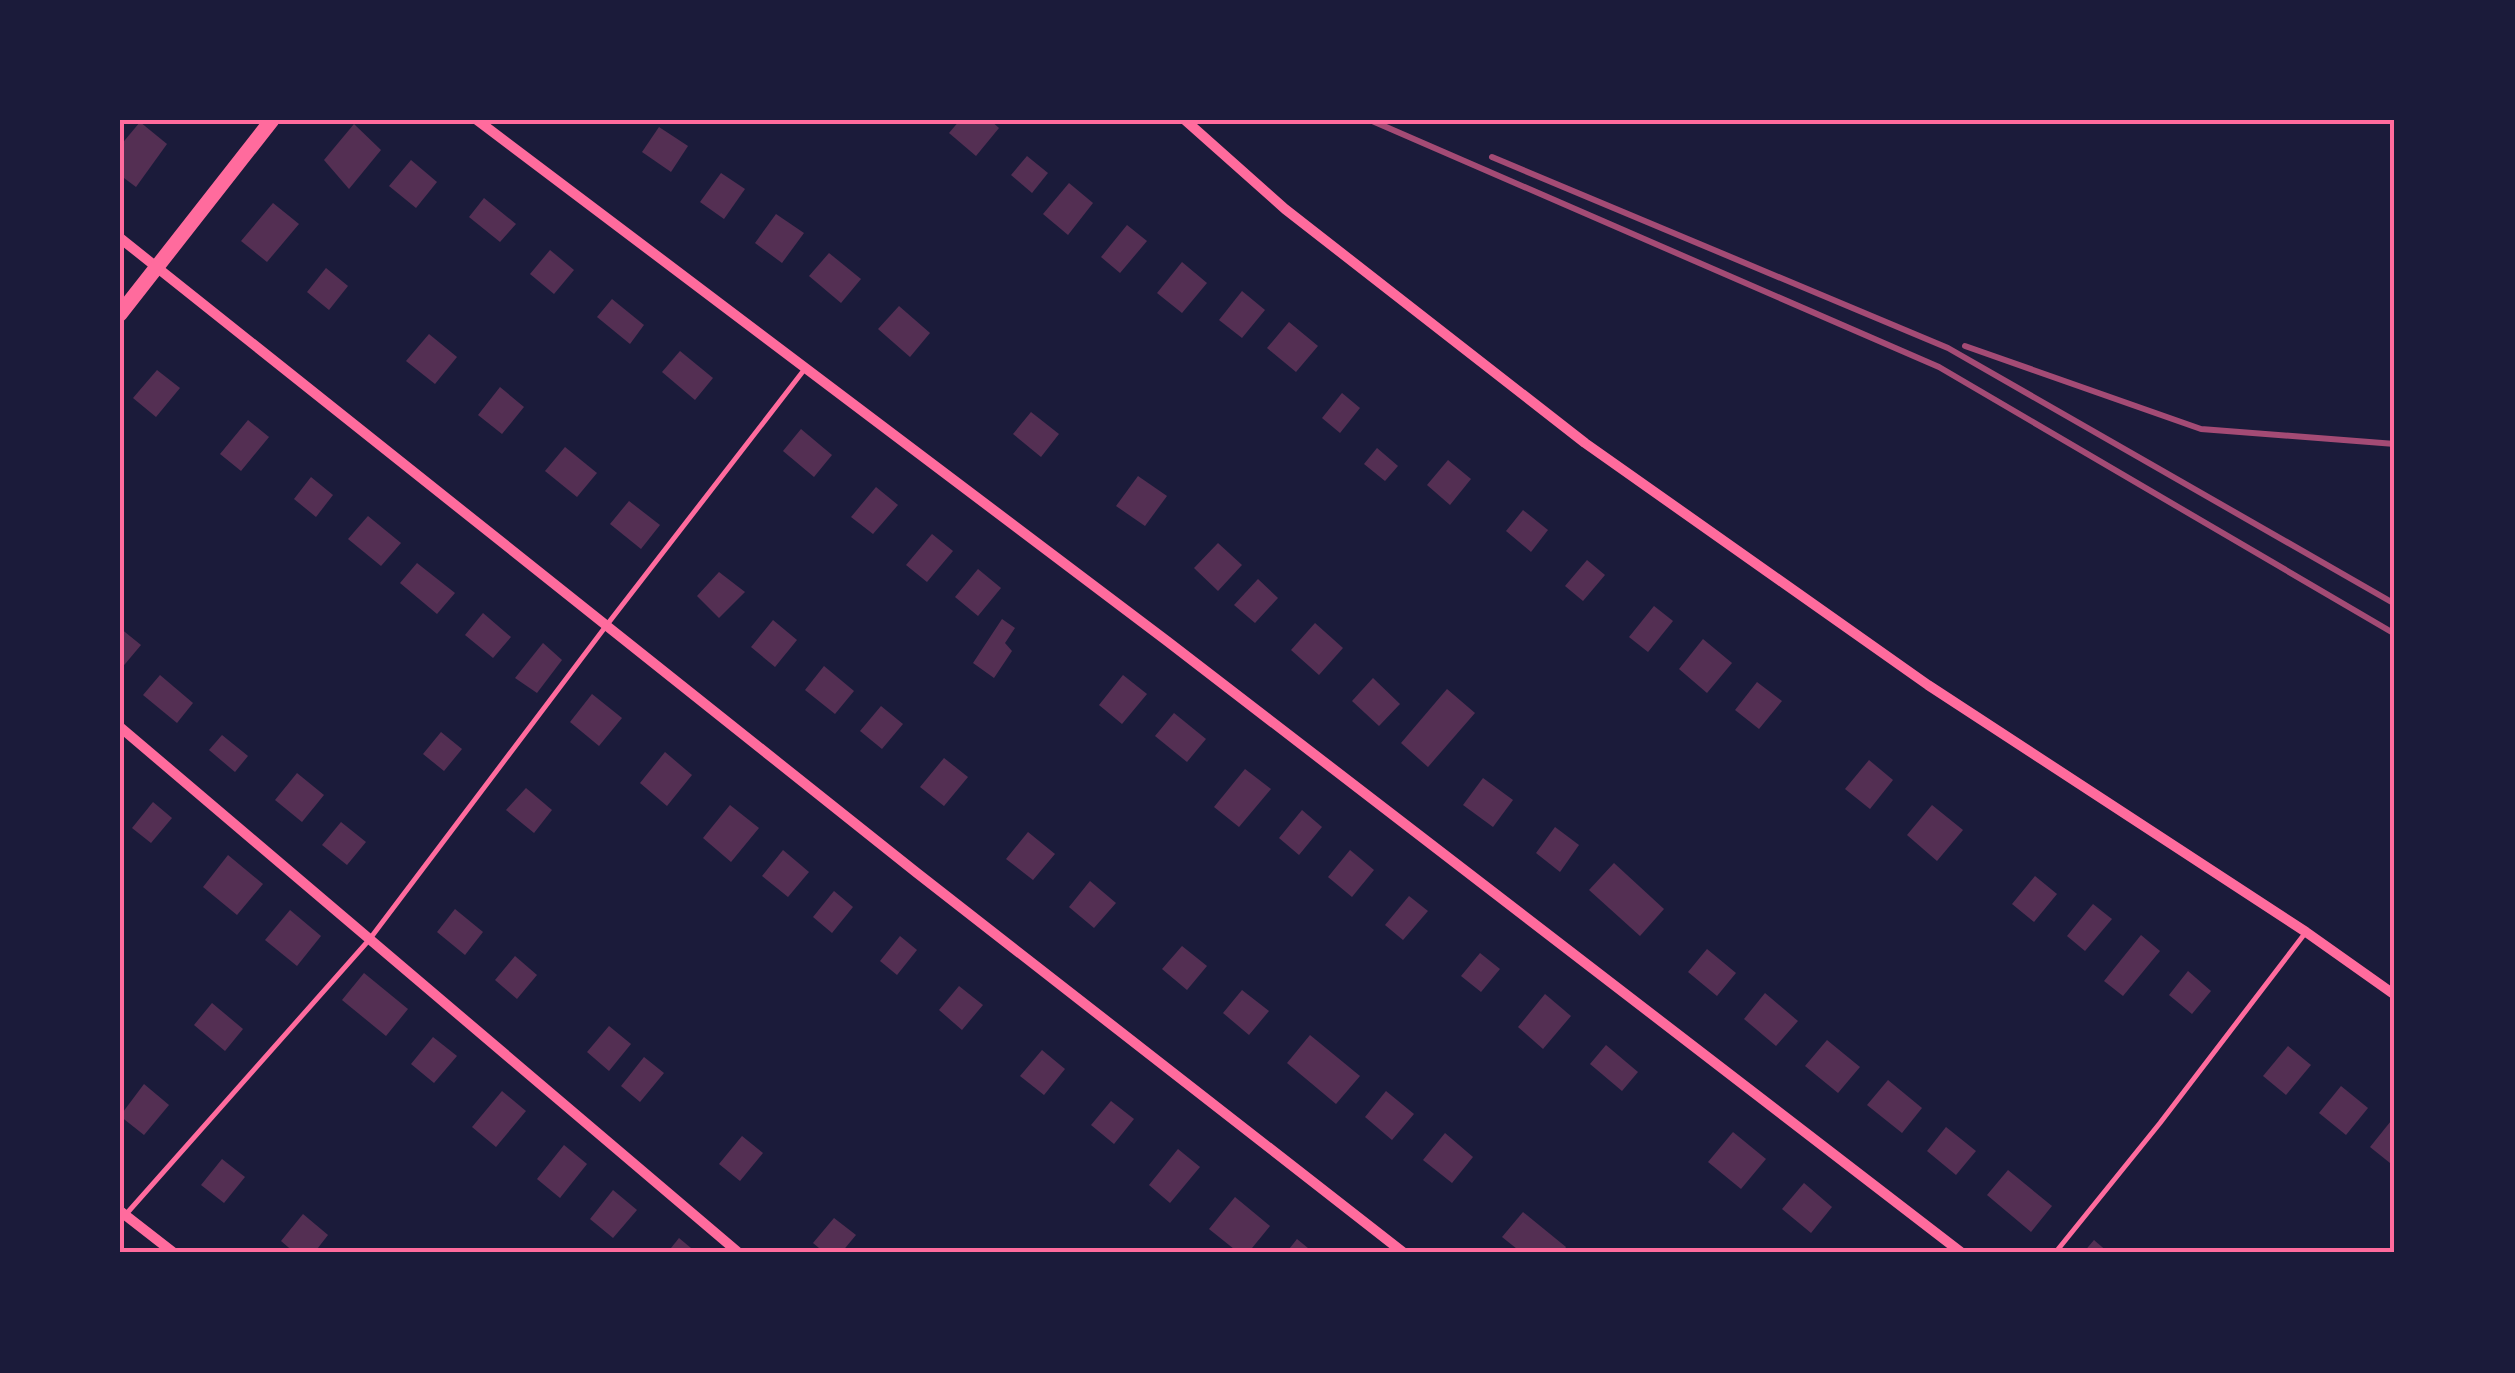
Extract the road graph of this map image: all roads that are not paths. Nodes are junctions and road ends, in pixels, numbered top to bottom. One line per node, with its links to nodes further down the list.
1 (272, 120): 5 (main road)
2 (477, 120): 7 (street)
3 (1184, 120): 10 (street)
4 (120, 238): 5 (street)
5 (156, 268): 6 (main road); 8 (street)
6 (120, 314)
7 (805, 368): 8 (lane); 17 (street)
8 (606, 626): 11 (lane); 16 (street)
9 (120, 727): 11 (street)
10 (2306, 932): 12 (street); 18 (lane)
11 (368, 940): 13 (lane); 15 (street)
12 (2395, 995)
13 (122, 1215): 14 (street)
14 (174, 1253)
15 (740, 1253)
16 (1404, 1253)
17 (1962, 1253)
18 (2055, 1253)

